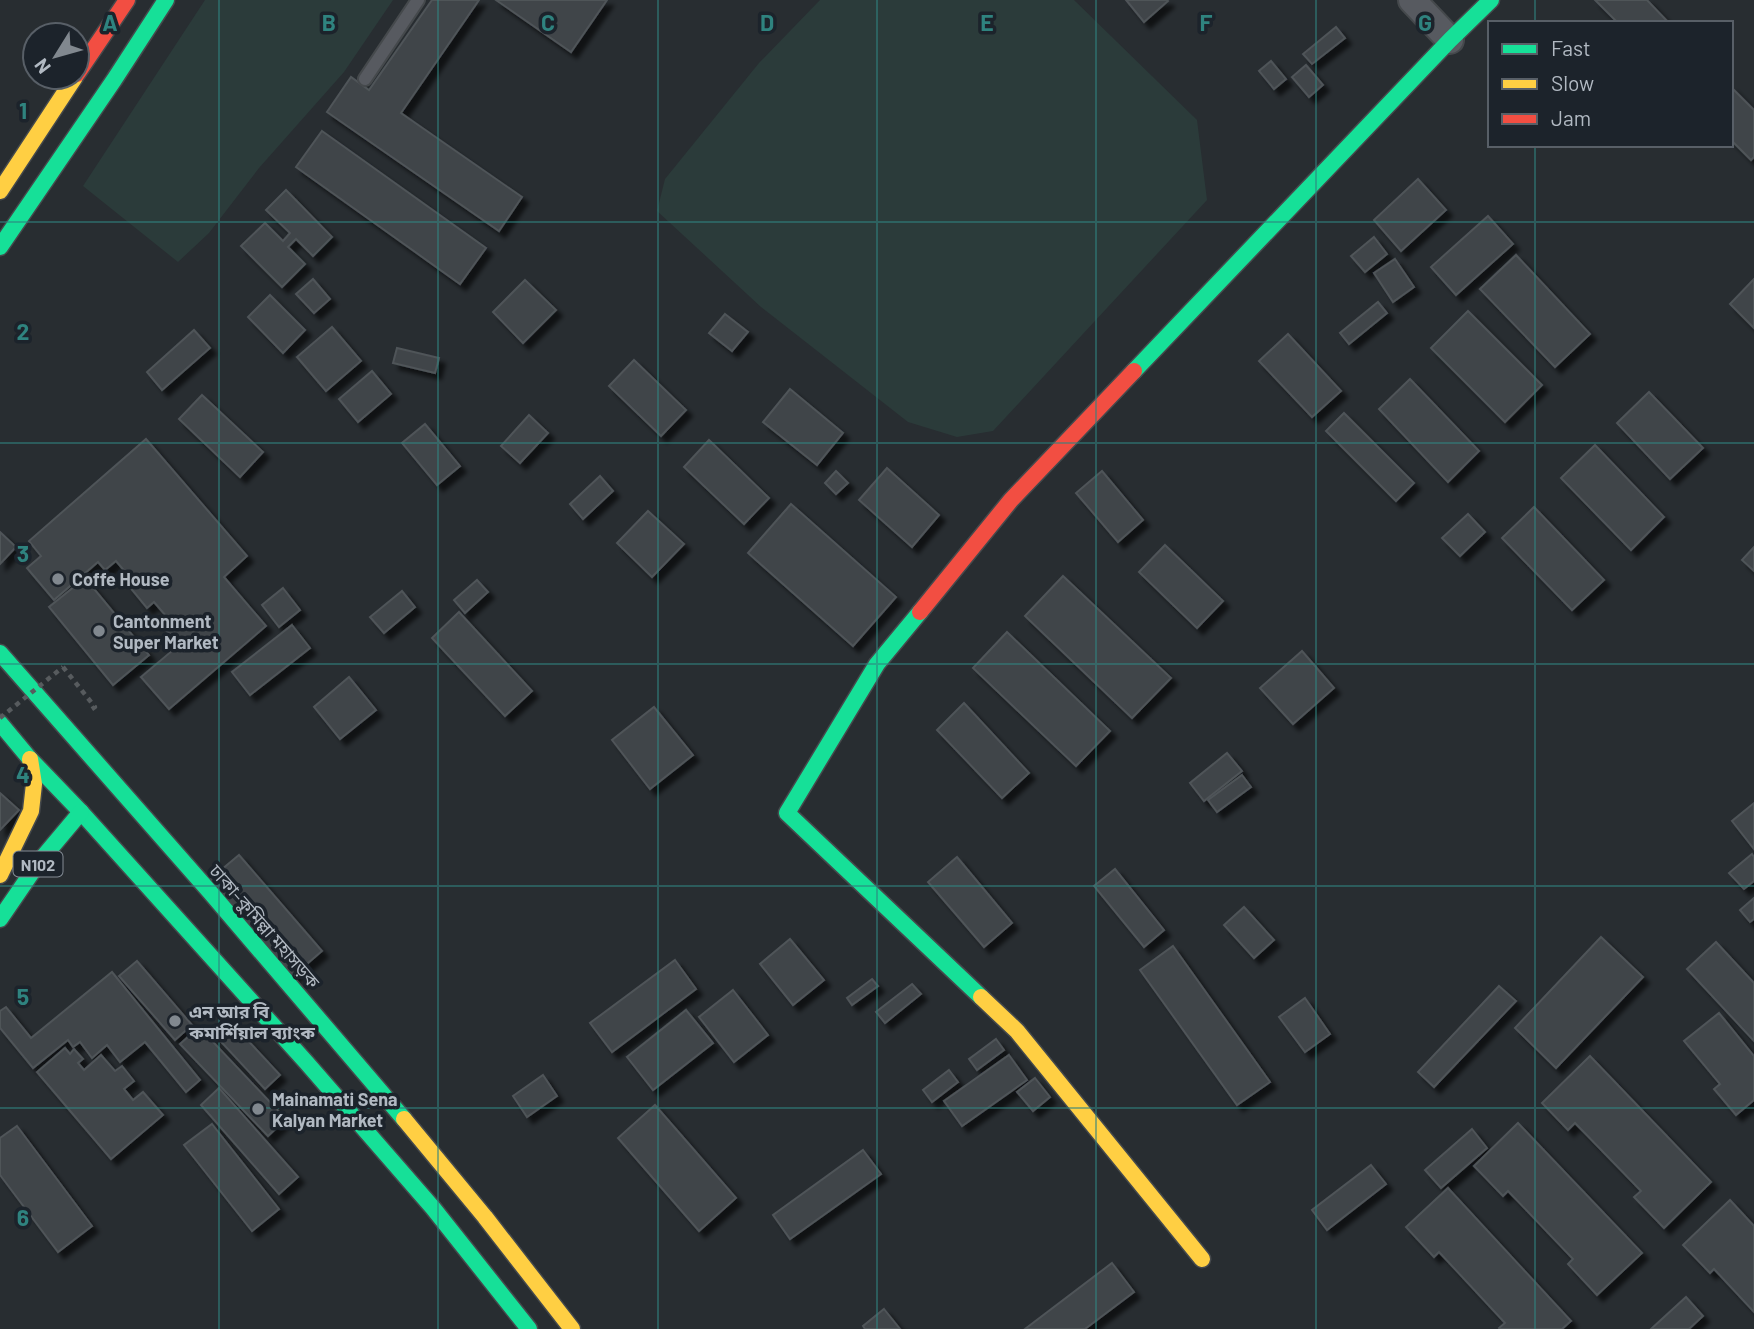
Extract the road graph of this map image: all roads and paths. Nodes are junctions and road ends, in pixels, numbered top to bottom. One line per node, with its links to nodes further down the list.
1 (127, 0): 7 (main road)
2 (166, 0): 11 (main road)
3 (418, 0): 8 (lane)
4 (1412, 0): 6 (street)
5 (1491, 0): 6 (main road)
6 (1450, 40): 24 (main road)
7 (91, 54)
8 (365, 79)
9 (66, 91): 10 (main road)
10 (0, 191)
11 (0, 247)
12 (0, 653): 26 (main road, ঢাকা–কুমিল্লা মহাসড়ক)
13 (95, 707): 14 (path, bridge)
14 (0, 718)
15 (0, 723): 16 (main road)
16 (30, 759): 17 (main road); 21 (main road, N102)
17 (80, 812): 20 (main road, N102); 22 (main road)
18 (73, 847): 20 (main road)
19 (97, 851): 22 (main road)
20 (39, 862): 23 (main road, N102)
21 (0, 875)
22 (149, 889): 25 (main road)
23 (0, 919)
24 (1202, 1259)
25 (529, 1329)
26 (572, 1329)

